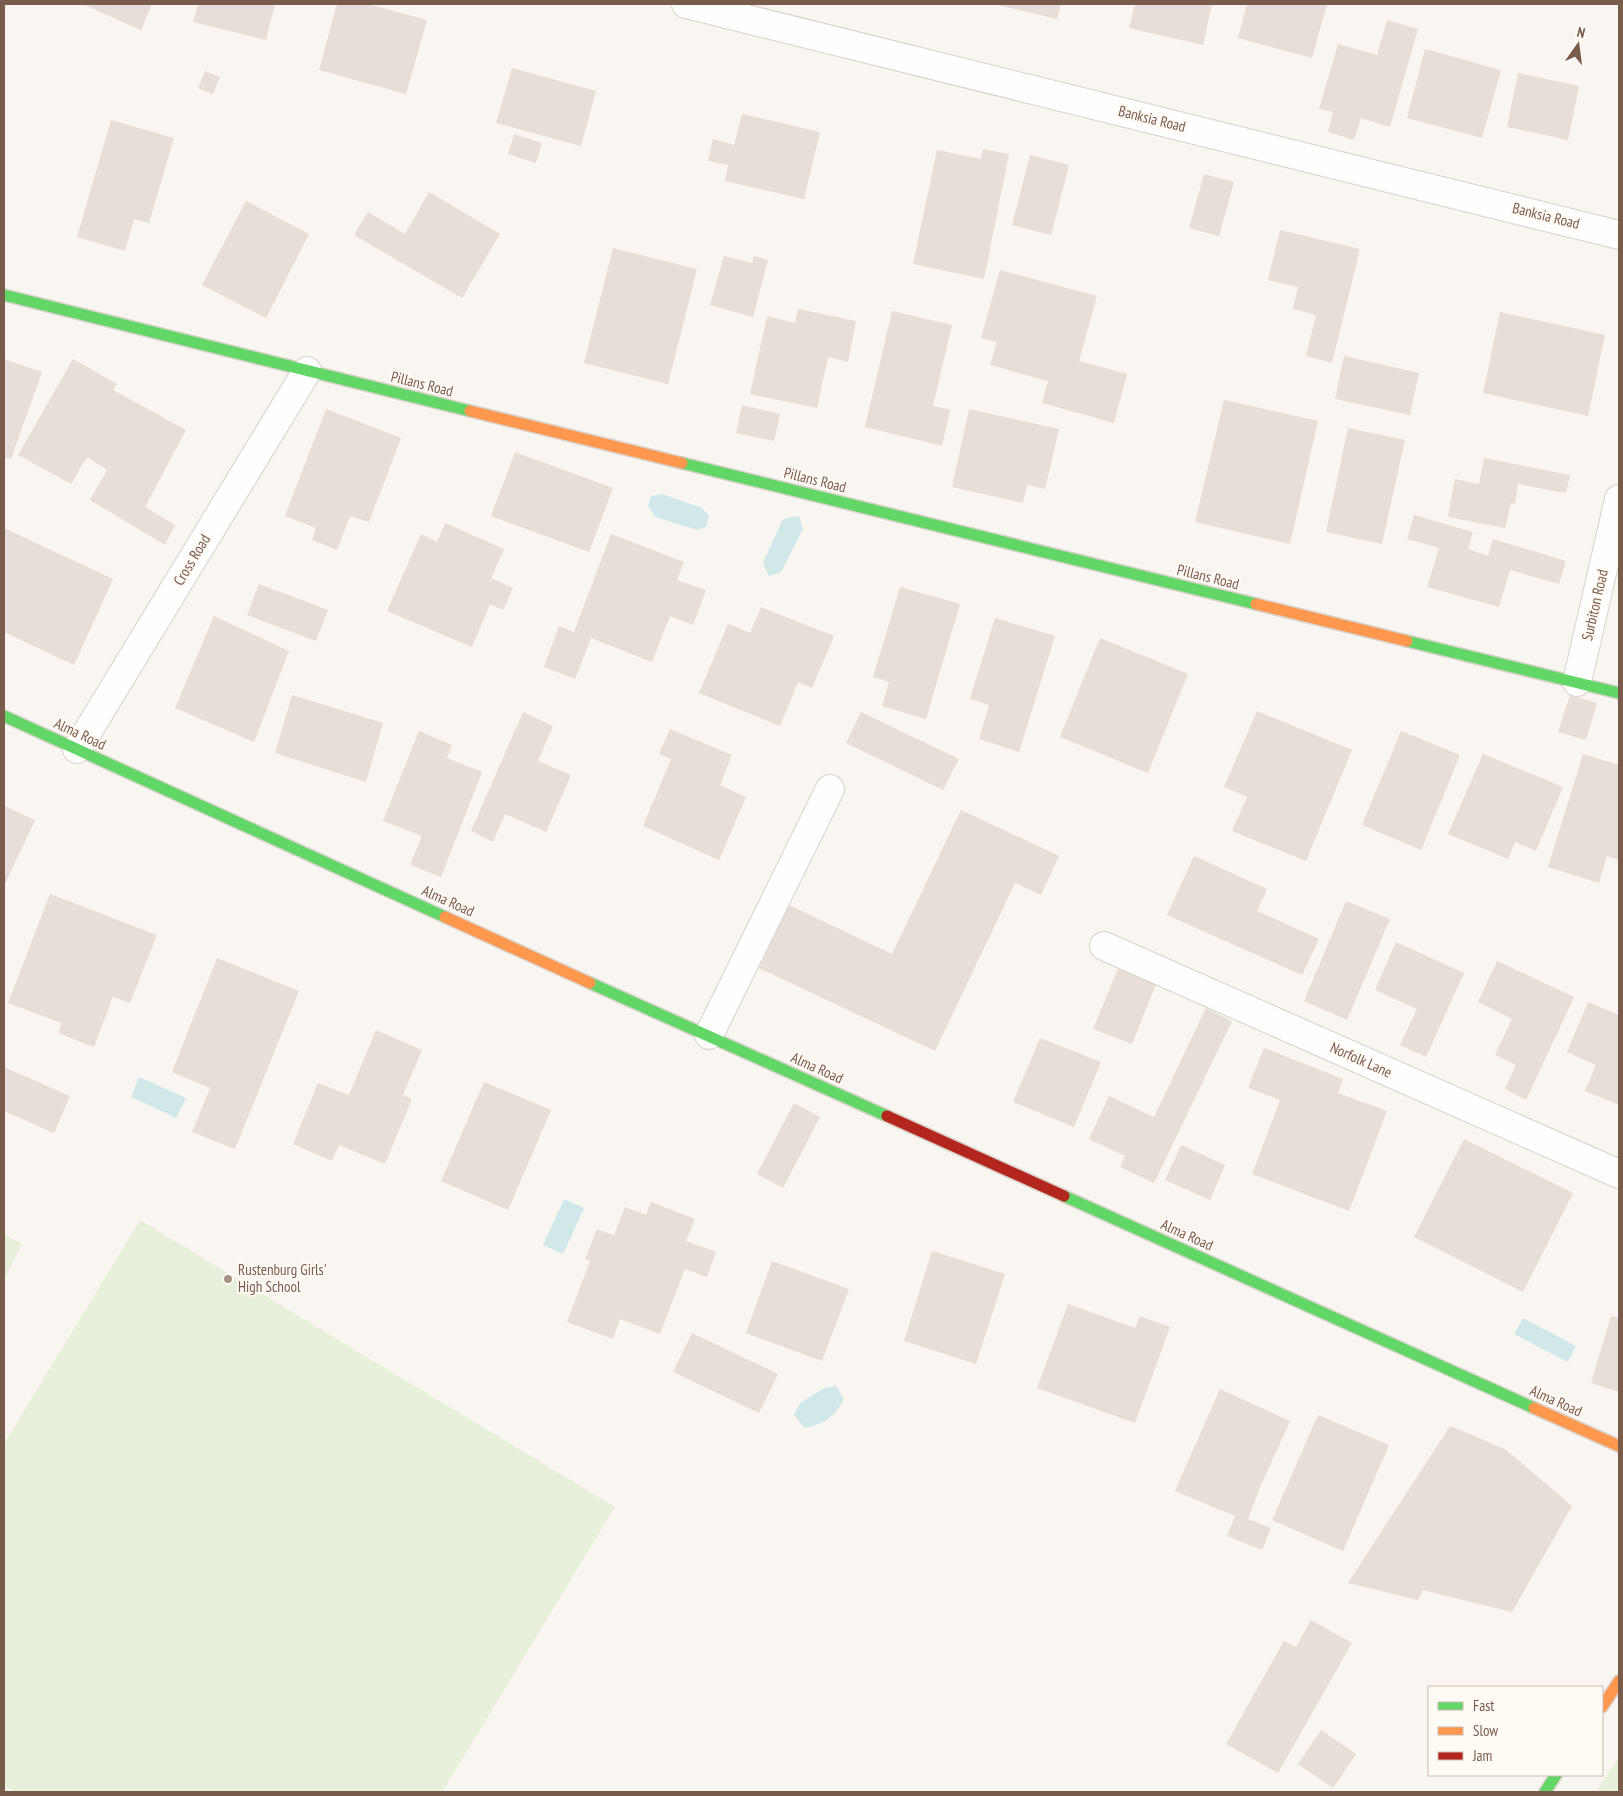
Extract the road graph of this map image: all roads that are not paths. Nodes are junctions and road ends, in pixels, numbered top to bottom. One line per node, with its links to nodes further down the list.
1 (686, 4): 2 (street, Banksia Road)
2 (1619, 235)
3 (4, 295): 4 (street, Pillans Road)
4 (307, 372): 6 (street, Pillans Road); 9 (street, Cross Road)
5 (1619, 499): 6 (street, Surbiton Road)
6 (1577, 682): 7 (street, Pillans Road)
7 (1619, 693)
8 (4, 716): 9 (street, Alma Road)
9 (77, 749): 12 (street, Alma Road)
10 (830, 789): 12 (street)
11 (1104, 946): 13 (street, Norfolk Lane)
12 (709, 1036): 14 (street, Alma Road)
13 (1619, 1174)
14 (1619, 1446)
15 (1619, 1681): 16 (street)
16 (1603, 1705)
17 (1555, 1776): 18 (street)
18 (1545, 1792)

